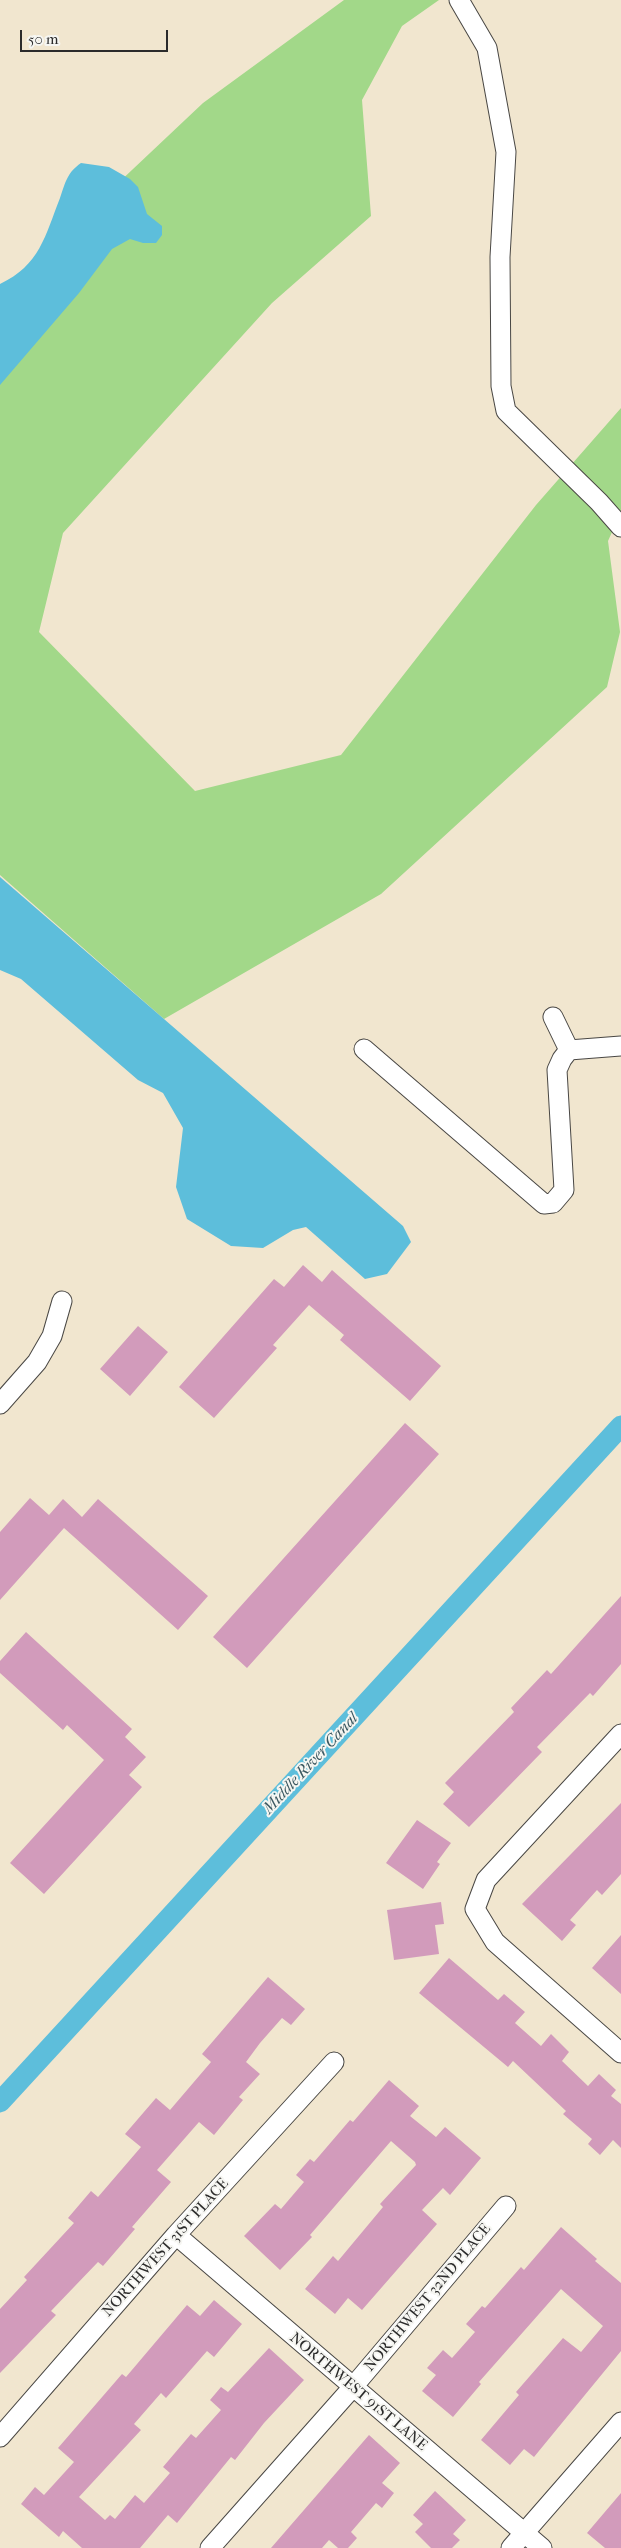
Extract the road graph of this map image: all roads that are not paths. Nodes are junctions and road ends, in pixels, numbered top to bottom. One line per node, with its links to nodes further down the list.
1 (459, 0): 2 (street)
2 (621, 527)
3 (553, 1018): 6 (street)
4 (621, 1046): 6 (street)
5 (364, 1049): 6 (street)
6 (569, 1050)
7 (62, 1302): 8 (street)
8 (0, 1404)
9 (621, 1734): 10 (street)
10 (621, 2053)
11 (334, 2062): 13 (street, NORTHWEST 31ST PLACE)
12 (506, 2206): 14 (street, NORTHWEST 32ND PLACE)
13 (176, 2235): 14 (street, NORTHWEST 91ST LANE); 16 (street, NORTHWEST 31ST PLACE)
14 (352, 2388): 17 (street, NORTHWEST 91ST LANE); 18 (street, NORTHWEST 32ND PLACE)
15 (621, 2422): 17 (street)
16 (0, 2437)
17 (524, 2532): 19 (street); 20 (street, NORTHWEST 91ST LANE)
18 (210, 2548)
19 (511, 2548)
20 (542, 2548)

